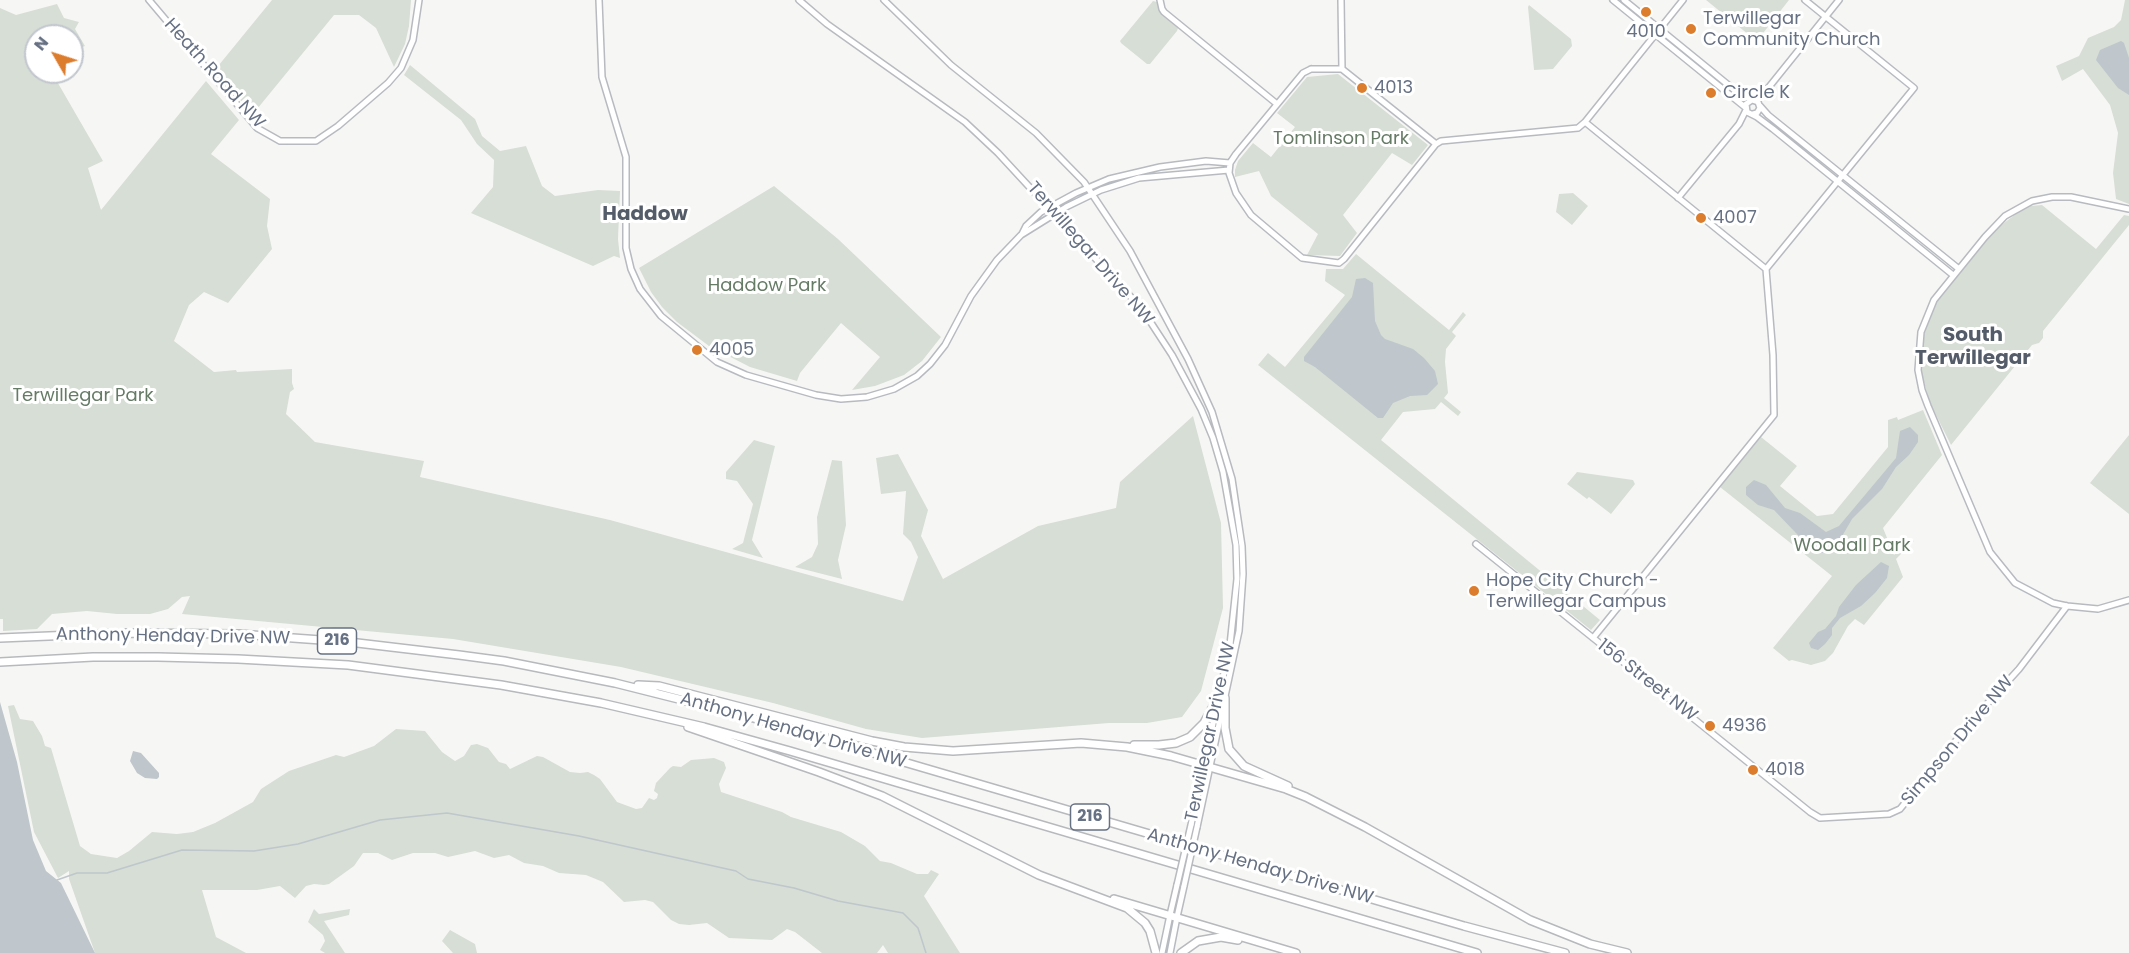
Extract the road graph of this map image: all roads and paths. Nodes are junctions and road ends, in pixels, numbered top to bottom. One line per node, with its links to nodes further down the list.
1 (149, 0): 2 (street, Heath Road NW)
2 (419, 0)
3 (599, 0): 35 (street)
4 (799, 0): 32 (street, Terwillegar Drive NW)
5 (884, 0): 29 (street, Terwillegar Drive NW)
6 (1160, 0): 18 (street)
7 (1341, 0): 15 (street)
8 (1613, 0): 14 (street)
9 (1624, 0): 14 (street)
10 (1683, 0): 14 (street)
11 (1805, 0): 13 (street)
12 (1839, 0): 13 (street)
13 (1826, 17): 16 (street); 27 (street)
14 (1658, 32): 17 (street); 20 (street); 22 (street)
15 (1342, 69): 18 (street); 24 (street)
16 (1769, 87): 17 (street); 19 (street)
17 (1753, 100): 19 (street); 20 (street)
18 (1277, 104): 25 (street)
19 (1760, 105): 21 (street); 27 (street)
20 (1746, 109): 21 (street); 23 (street)
21 (1752, 114): 23 (street); 28 (street)
22 (1585, 122): 24 (street); 31 (street)
23 (1739, 124): 31 (street)
24 (1436, 144): 26 (street)
25 (1230, 163): 26 (street); 29 (street)
26 (1229, 170): 30 (street)
27 (1844, 175): 28 (street); 37 (street)
28 (1838, 182): 36 (street); 38 (street)
29 (1088, 188): 30 (street, Terwillegar Drive NW); 32 (street)
30 (1092, 194): 34 (street); 46 (street, Terwillegar Drive NW)
31 (1678, 198): 36 (street)
32 (1050, 207): 34 (street, Terwillegar Drive NW); 35 (street)
33 (2129, 209): 37 (street)
34 (1056, 213): 35 (street); 46 (street, Terwillegar Drive NW)
35 (1021, 235)
36 (1766, 269): 43 (street)
37 (1959, 269): 38 (street)
38 (1953, 275): 41 (street)
39 (1476, 544): 43 (street, 156 Street NW)
40 (2129, 600): 41 (street)
41 (2067, 606): 51 (street, Simpson Drive NW)
42 (0, 638): 45 (highway, Anthony Henday Drive NW / 216)
43 (1593, 638): 51 (street, 156 Street NW)
44 (0, 662): 47 (highway, Anthony Henday Drive NW / 216)
45 (615, 683): 48 (highway); 62 (highway, Anthony Henday Drive NW / 216)
46 (1222, 697): 48 (highway); 49 (street, Terwillegar Drive NW); 50 (highway)
47 (660, 717): 53 (highway); 61 (highway, Anthony Henday Drive NW / 216)
48 (1127, 747): 49 (highway)
49 (1207, 766): 50 (highway); 52 (street, Terwillegar Drive NW)
50 (1306, 796): 63 (highway)
51 (1818, 818)
52 (1194, 826): 54 (street, Terwillegar Drive NW, bridge); 54 (street, Terwillegar Drive NW, bridge)
53 (1067, 885): 54 (highway); 56 (highway)
54 (1173, 916): 55 (highway); 57 (street, Terwillegar Drive NW); 58 (street, Terwillegar Drive NW)
55 (1261, 943): 59 (highway); 60 (highway)
56 (1156, 953)
57 (1162, 953)
58 (1170, 953)
59 (1181, 953)
60 (1296, 953)
61 (1477, 953)
62 (1565, 953)
63 (1627, 953)

